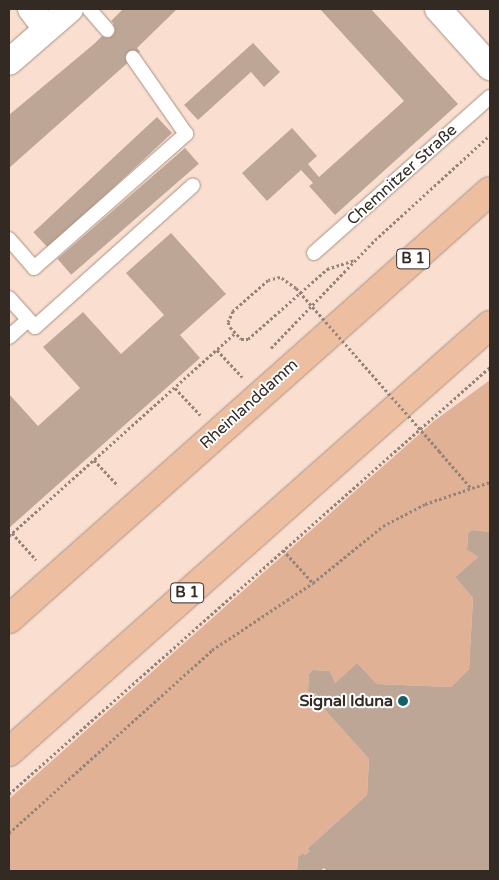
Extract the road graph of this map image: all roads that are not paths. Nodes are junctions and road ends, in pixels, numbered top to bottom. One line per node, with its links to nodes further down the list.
1 (70, 9): 4 (street)
2 (89, 9): 5 (lane)
3 (438, 9): 8 (street)
4 (38, 19): 7 (street)
5 (107, 30)
6 (133, 58): 12 (lane)
7 (9, 62)
8 (490, 66)
9 (490, 97): 13 (lane, Chemnitzer Straße)
10 (193, 185): 15 (lane)
11 (490, 191): 18 (main road, Rheinlanddamm / B 1)
12 (9, 239)
13 (314, 253)
14 (9, 298): 15 (lane)
15 (28, 320): 17 (lane)
16 (490, 325): 19 (main road, B 1)
17 (9, 337)
18 (9, 619)
19 (9, 752)

